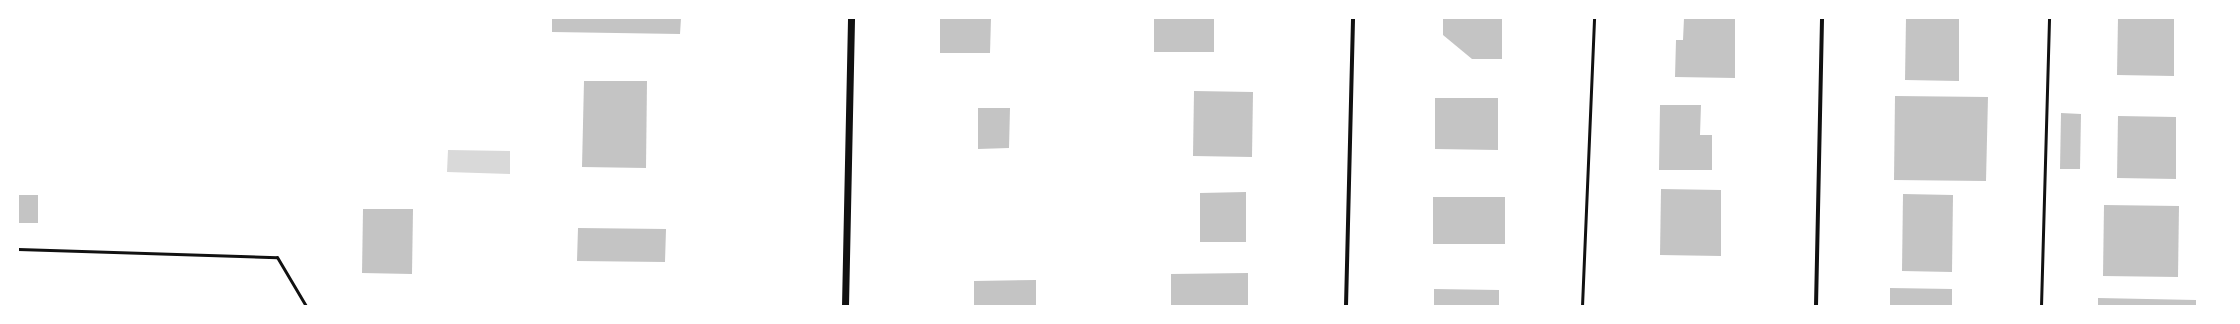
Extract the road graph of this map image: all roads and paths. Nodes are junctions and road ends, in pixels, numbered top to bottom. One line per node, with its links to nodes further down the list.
1 (850, 18): 8 (street)
2 (1353, 18): 9 (street)
3 (1594, 18): 10 (lane)
4 (1822, 18): 11 (street)
5 (2049, 18): 12 (lane)
6 (18, 249): 7 (lane)
7 (306, 306)
8 (845, 306)
9 (1346, 306)
10 (1582, 306)
11 (1816, 306)
12 (2041, 306)

